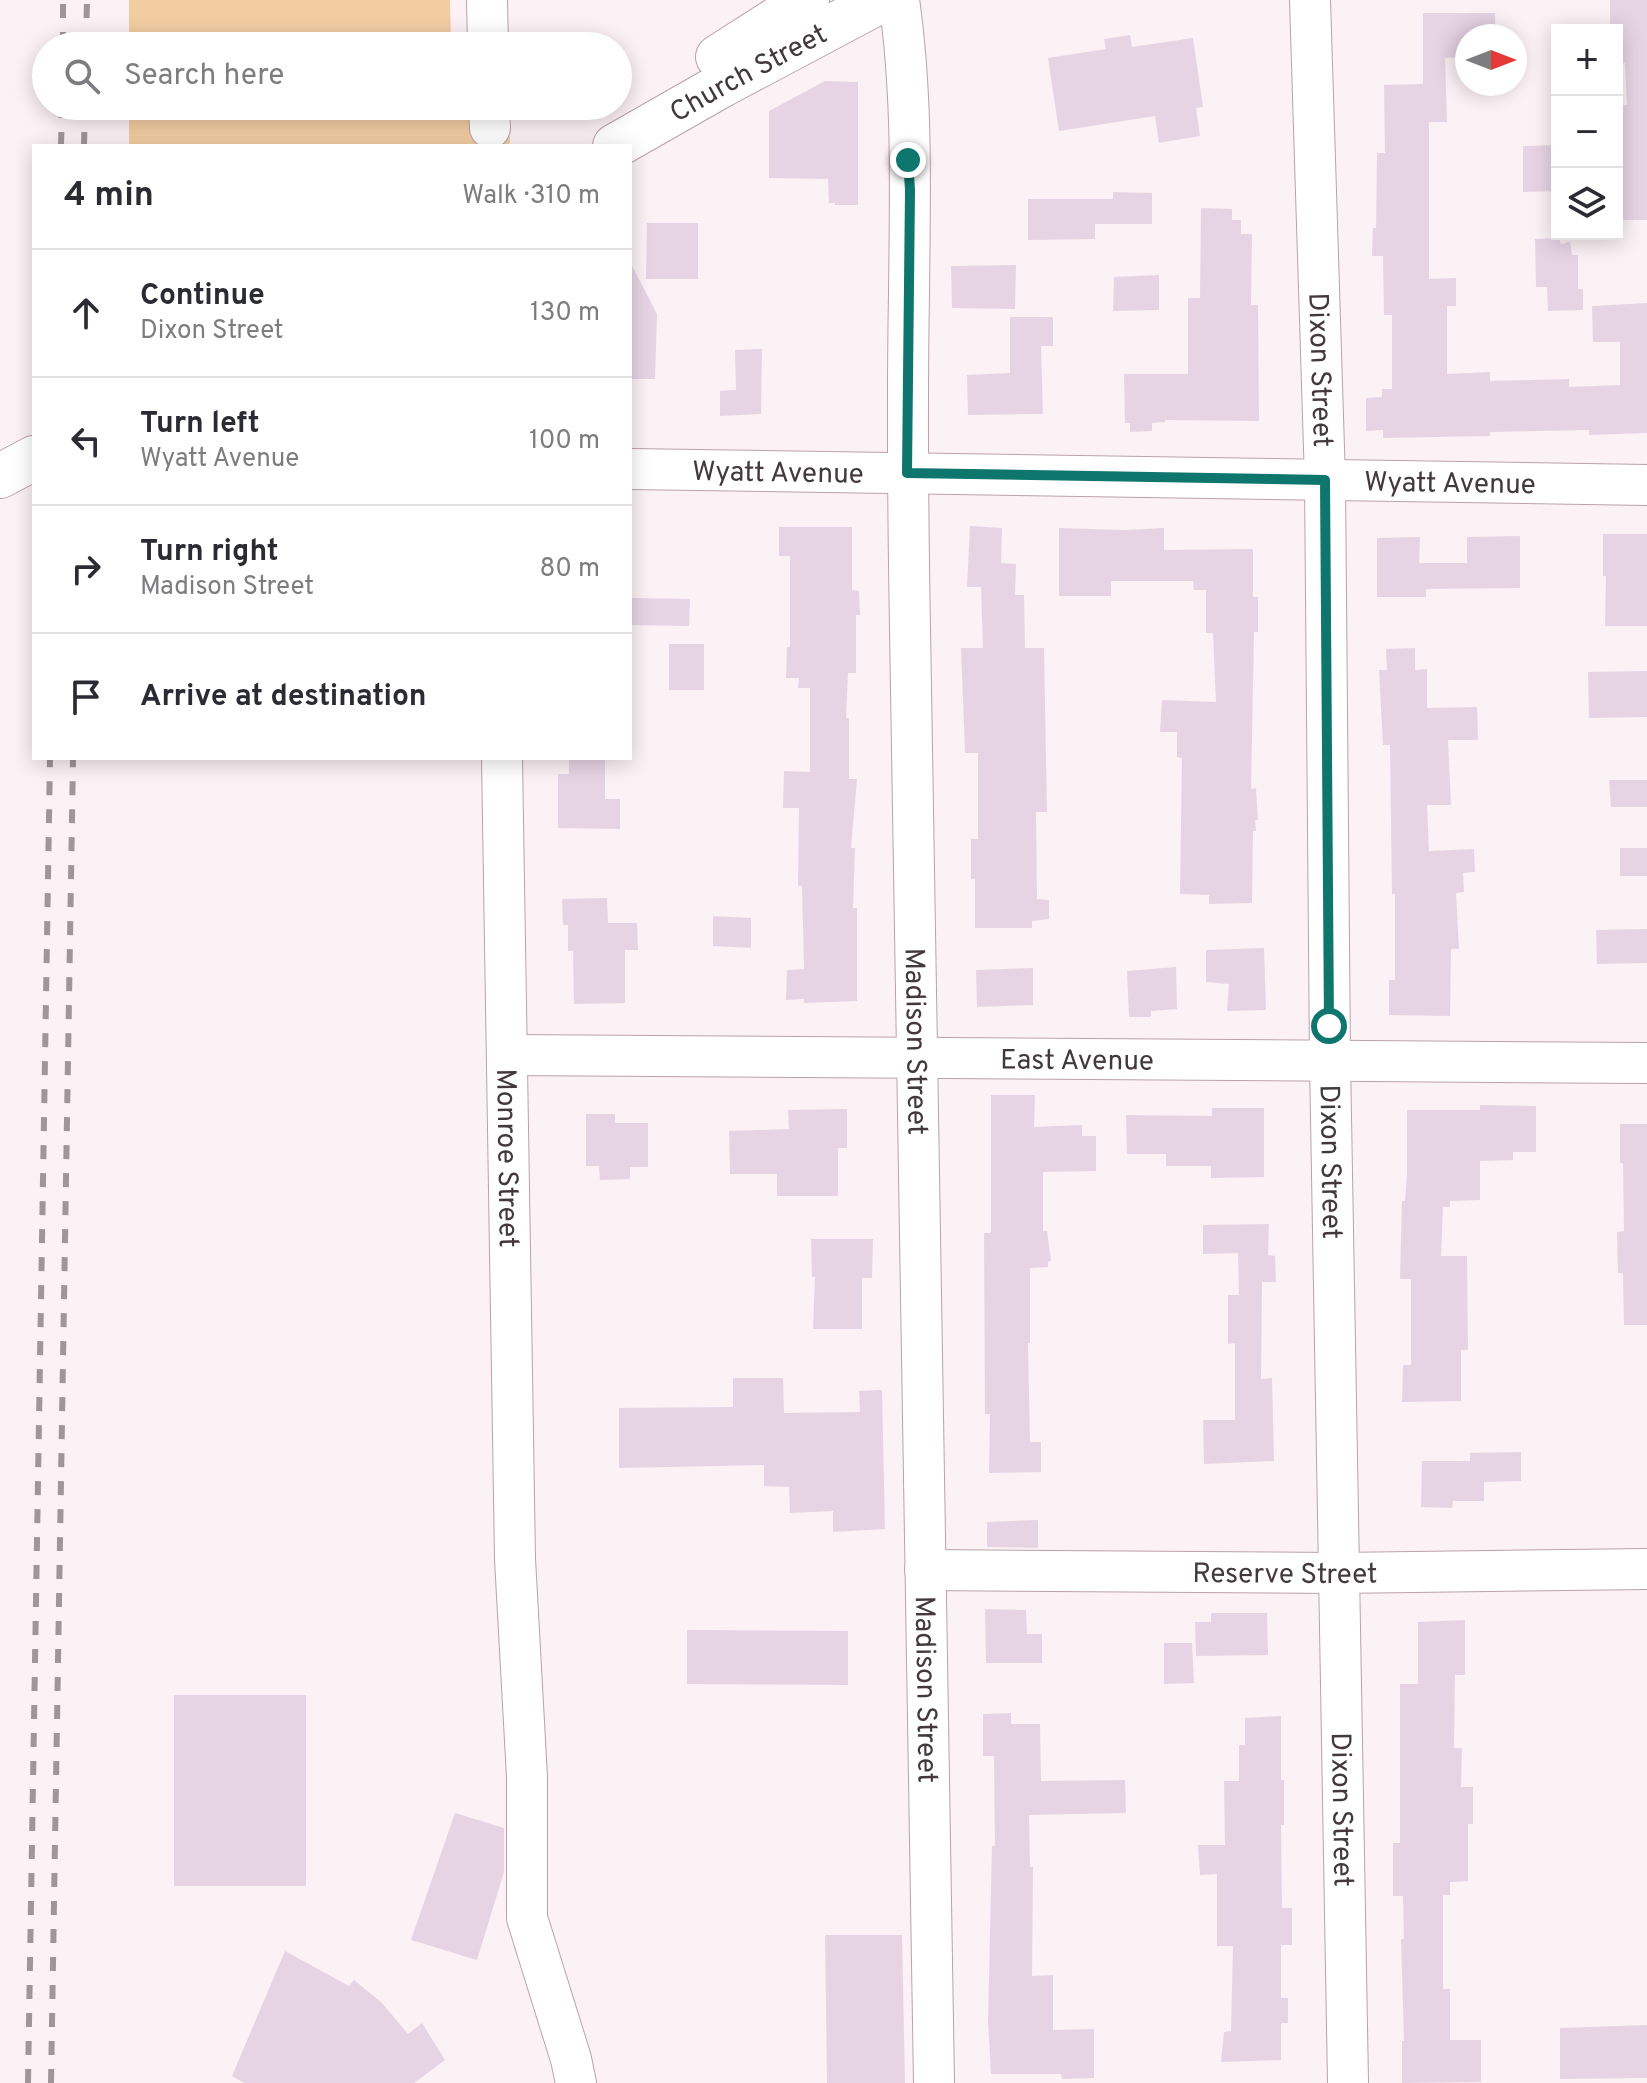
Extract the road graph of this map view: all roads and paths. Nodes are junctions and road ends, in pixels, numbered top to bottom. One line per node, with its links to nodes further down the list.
1 (487, 0): 6 (street)
2 (882, 0): 10 (main road, Church Street)
3 (899, 0): 13 (street, Madison Street)
4 (1310, 0): 15 (street, Dixon Street)
5 (794, 5): 7 (main road, Church Street)
6 (488, 32)
7 (632, 113)
8 (621, 120): 9 (main road, Church Street)
9 (585, 144)
10 (619, 144)
11 (32, 459): 14 (main road)
12 (632, 469): 13 (street, Wyatt Avenue)
13 (907, 473): 15 (street, Wyatt Avenue); 19 (street, Madison Street)
14 (0, 476)
15 (1325, 480): 16 (street, Wyatt Avenue); 20 (street, Dixon Street)
16 (1647, 485)
17 (502, 760): 18 (street, Monroe Street)
18 (507, 1055): 19 (street, East Avenue); 25 (street, Monroe Street)
19 (918, 1057): 20 (street, East Avenue); 23 (street, Madison Street)
20 (1330, 1060): 21 (street, East Avenue); 24 (street, Dixon Street)
21 (1647, 1063)
22 (1647, 1569): 24 (street, Reserve Street)
23 (925, 1570): 24 (street, Reserve Street); 26 (street, Madison Street)
24 (1338, 1573): 27 (street, Dixon Street)
25 (576, 2083)
26 (934, 2083)
27 (1348, 2083)

